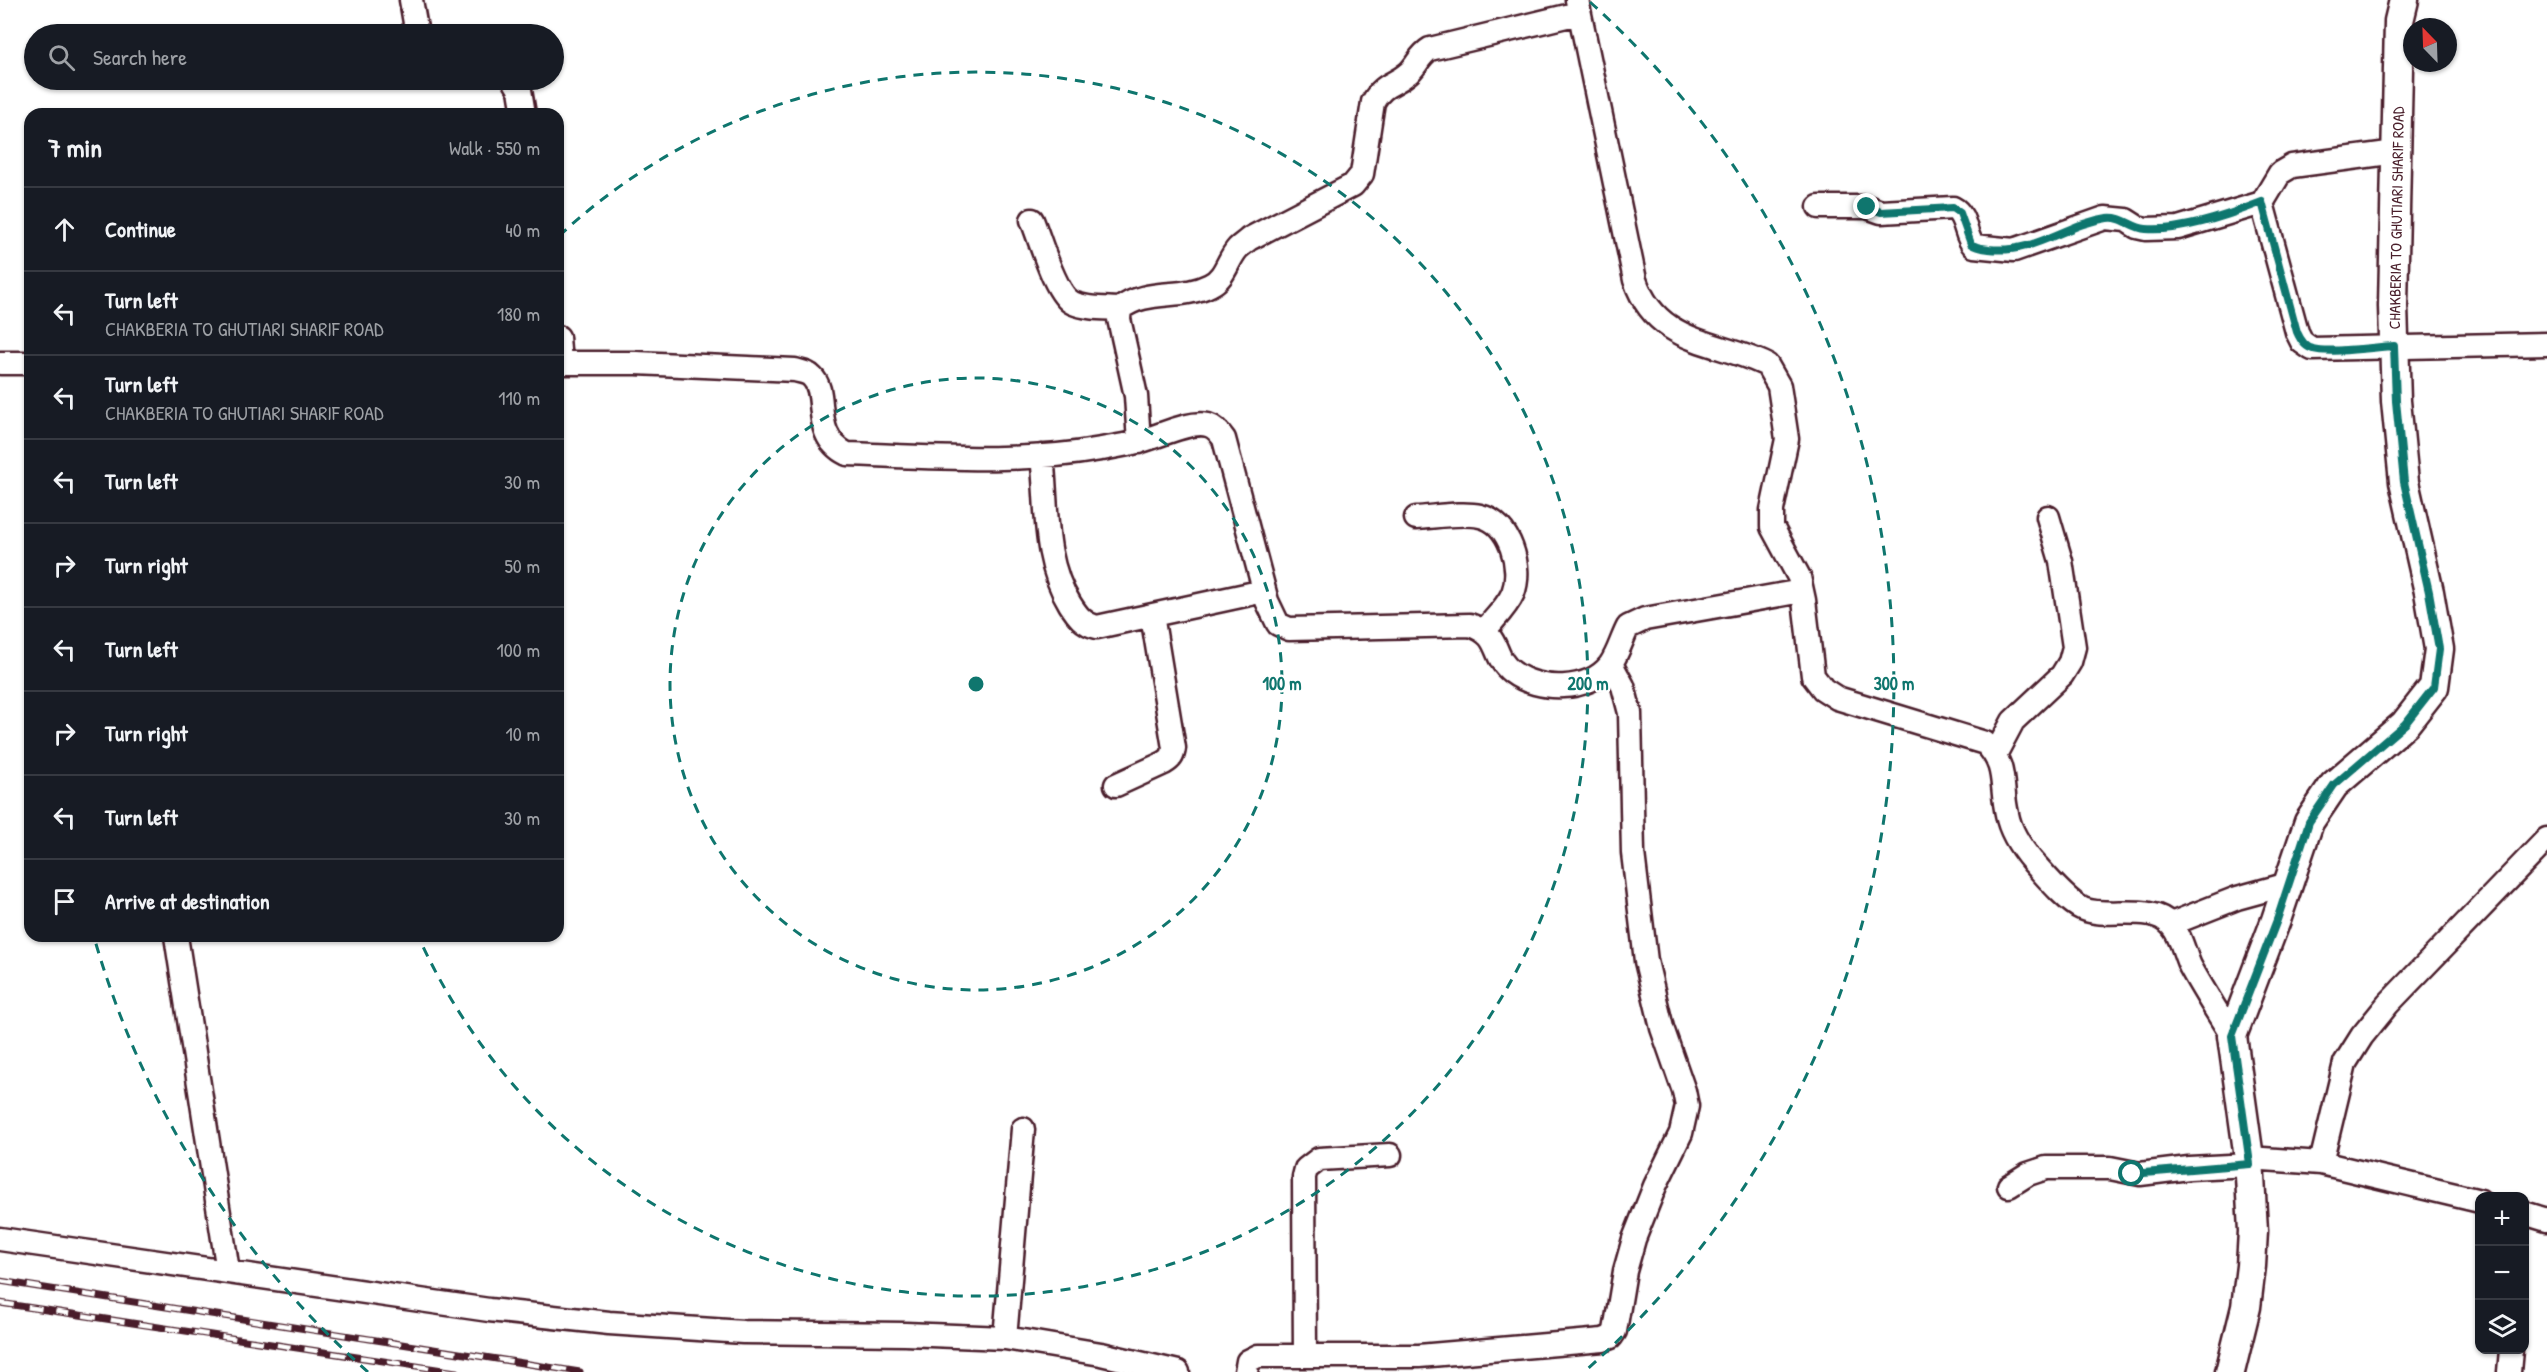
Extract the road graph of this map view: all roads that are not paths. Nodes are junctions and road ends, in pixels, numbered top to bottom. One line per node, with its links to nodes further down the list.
1 (411, 0): 4 (street)
2 (2404, 0): 7 (main road, CHAKBERIA TO GHUTIARI SHARIF ROAD)
3 (1578, 6): 11 (street); 22 (street)
4 (415, 24)
5 (519, 90): 6 (street)
6 (523, 108)
7 (2396, 152): 8 (street); 13 (main road, CHAKBERIA TO GHUTIARI SHARIF ROAD)
8 (2262, 202): 9 (street); 13 (street)
9 (1819, 207)
10 (1032, 220): 11 (street)
11 (1120, 309): 17 (street)
12 (2547, 344): 13 (street)
13 (2394, 346): 29 (main road, CHAKBERIA TO GHUTIARI SHARIF ROAD)
14 (0, 363): 15 (street)
15 (24, 363)
16 (564, 363): 18 (street)
17 (1139, 442): 18 (street); 21 (street)
18 (1042, 456): 23 (street)
19 (2048, 517): 26 (street)
20 (1416, 518): 24 (street)
21 (1264, 591): 23 (street); 24 (street)
22 (1802, 591): 25 (street); 26 (street)
23 (1152, 615): 27 (street)
24 (1485, 630): 25 (street)
25 (1611, 664): 43 (street)
26 (1996, 753): 30 (street)
27 (1116, 785)
28 (2547, 839): 36 (street)
29 (2288, 884): 30 (street); 32 (main road, CHAKBERIA TO GHUTIARI SHARIF ROAD)
30 (2171, 924): 32 (street)
31 (177, 942): 40 (street)
32 (2232, 1036): 35 (main road, CHAKBERIA TO GHUTIARI SHARIF ROAD)
33 (1023, 1129): 41 (street)
34 (1390, 1155): 43 (street)
35 (2250, 1161): 36 (street); 37 (street); 46 (main road, CHAKBERIA TO GHUTIARI SHARIF ROAD)
36 (2321, 1162): 38 (street)
37 (2009, 1186)
38 (2475, 1200)
39 (0, 1239): 40 (street)
40 (228, 1271): 41 (street)
41 (1005, 1338): 44 (street)
42 (2511, 1354): 47 (street)
43 (1305, 1356): 45 (street)
44 (1178, 1372)
45 (1246, 1372)
46 (2230, 1372)
47 (2509, 1372)

